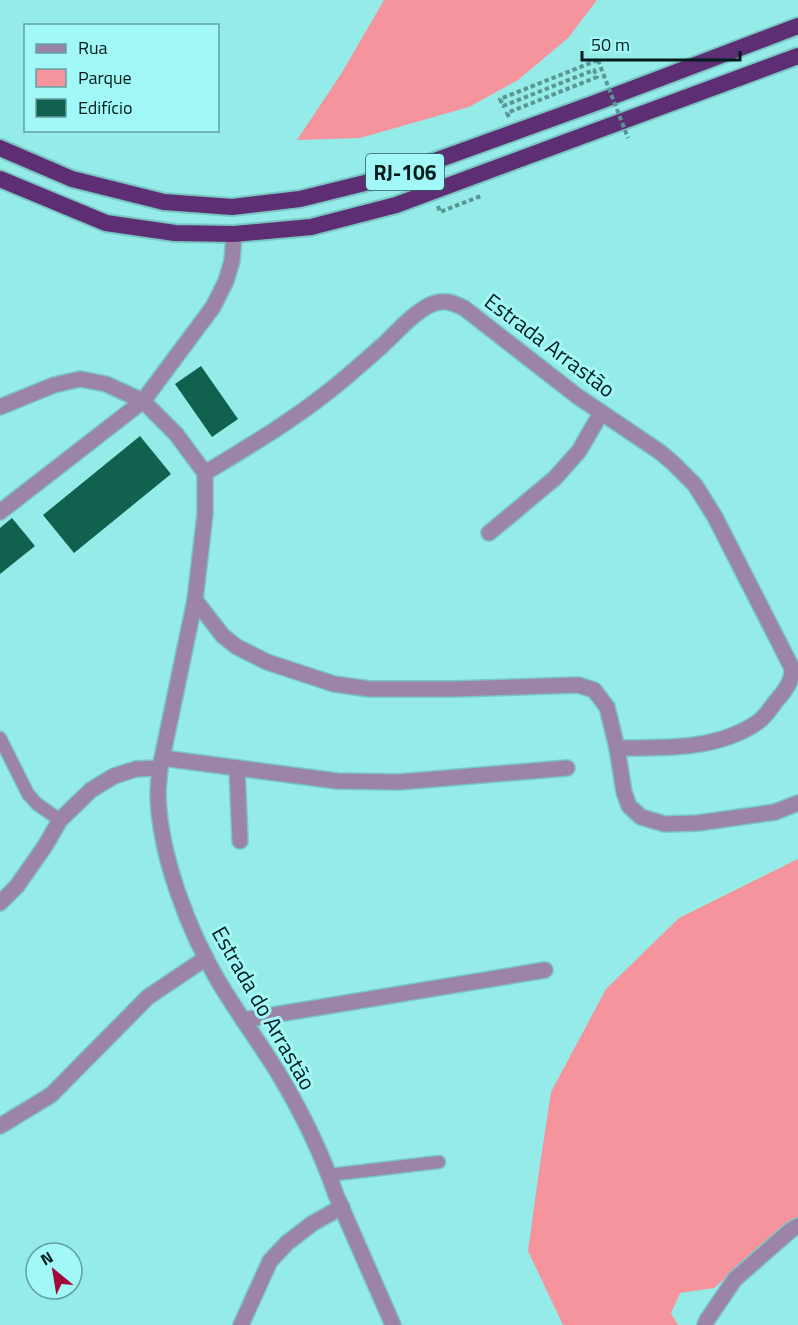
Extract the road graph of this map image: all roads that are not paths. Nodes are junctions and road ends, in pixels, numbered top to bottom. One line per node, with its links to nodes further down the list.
1 (798, 26): 3 (highway, RJ-106)
2 (798, 56): 5 (highway, RJ-106)
3 (0, 148)
4 (0, 179): 5 (highway, RJ-106)
5 (234, 234): 6 (street)
6 (143, 401): 7 (street); 9 (street); 10 (street)
7 (0, 407)
8 (601, 412): 9 (street, Estrada Arrastão); 11 (street); 13 (street, Estrada Arrastão)
9 (205, 473): 12 (street, Estrada do Arrastão)
10 (0, 512)
11 (489, 533)
12 (195, 600): 15 (street); 16 (street, Estrada do Arrastão)
13 (795, 667): 15 (street)
14 (0, 738): 20 (lane)
15 (617, 748): 19 (street)
16 (161, 764): 17 (street); 20 (street); 23 (street, Estrada do Arrastão)
17 (237, 768): 18 (street); 21 (street)
18 (567, 768)
19 (798, 803)
20 (60, 820): 22 (street)
21 (240, 841)
22 (0, 903)
23 (206, 958): 25 (street, Estrada do Arrastão); 26 (street)
24 (545, 970): 25 (street)
25 (243, 1020): 28 (street, Estrada do Arrastão)
26 (0, 1126)
27 (439, 1162): 28 (lane)
28 (329, 1175): 29 (street, Estrada do Arrastão)
29 (342, 1207): 31 (street); 32 (street, Estrada do Arrastão)
30 (798, 1226): 33 (street)
31 (241, 1325)
32 (393, 1325)
33 (705, 1325)

